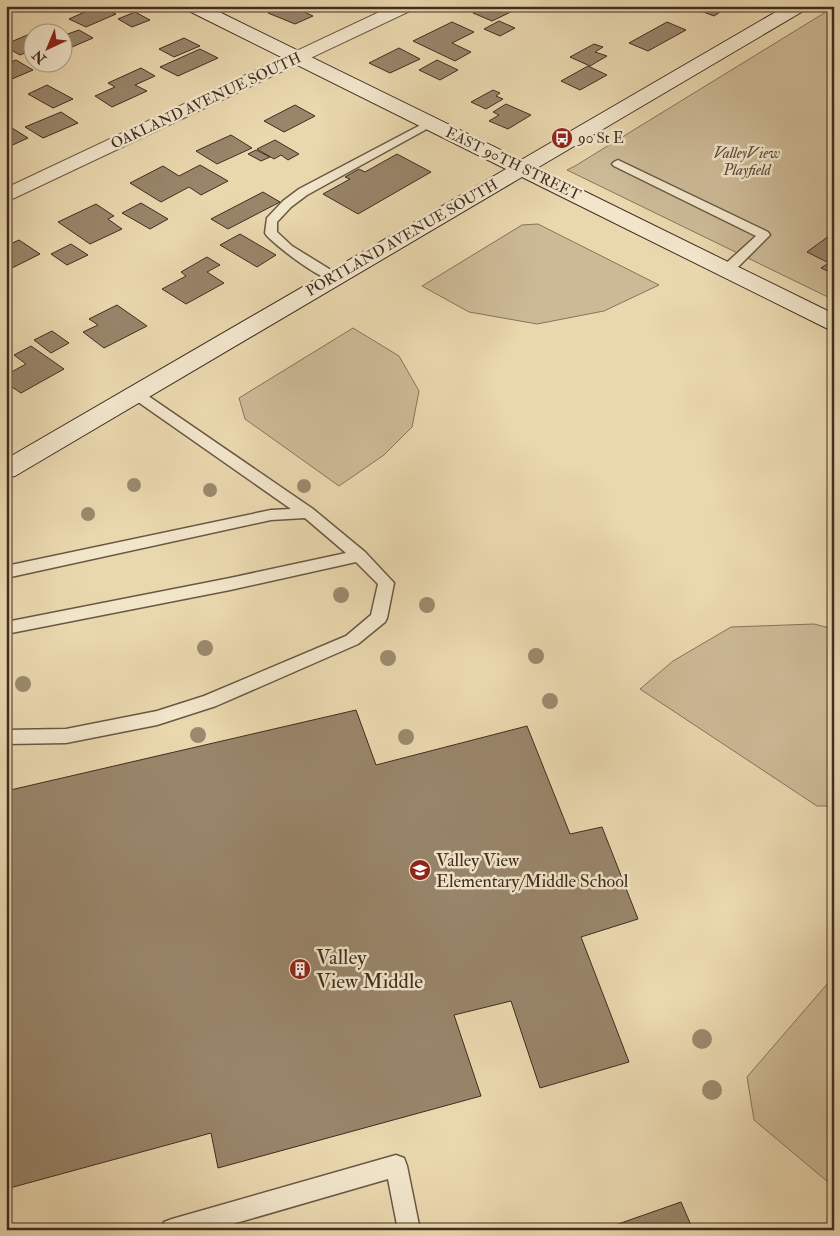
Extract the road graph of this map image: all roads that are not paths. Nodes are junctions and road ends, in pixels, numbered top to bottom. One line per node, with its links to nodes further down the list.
1 (10, 6): 5 (street)
2 (193, 6): 6 (street, EAST 90TH STREET)
3 (406, 6): 6 (street, OAKLAND AVENUE SOUTH)
4 (798, 6): 9 (street, PORTLAND AVENUE SOUTH)
5 (6, 8)
6 (297, 58): 7 (street, EAST 90TH STREET); 10 (street, OAKLAND AVENUE SOUTH)
7 (430, 123): 9 (street, EAST 90TH STREET); 12 (lane)
8 (618, 164): 11 (lane)
9 (522, 168): 11 (street, EAST 90TH STREET); 12 (street, PORTLAND AVENUE SOUTH)
10 (6, 196)
11 (726, 270): 13 (street, EAST 90TH STREET)
12 (334, 278): 14 (street, PORTLAND AVENUE SOUTH)
13 (834, 323)
14 (136, 394): 15 (street, PORTLAND AVENUE SOUTH); 16 (lane)
15 (6, 470)
16 (308, 513): 17 (lane); 18 (lane)
17 (359, 556): 19 (lane); 20 (lane)
18 (6, 572)
19 (6, 628)
20 (6, 737)
21 (172, 1230): 22 (lane)
22 (409, 1230)

